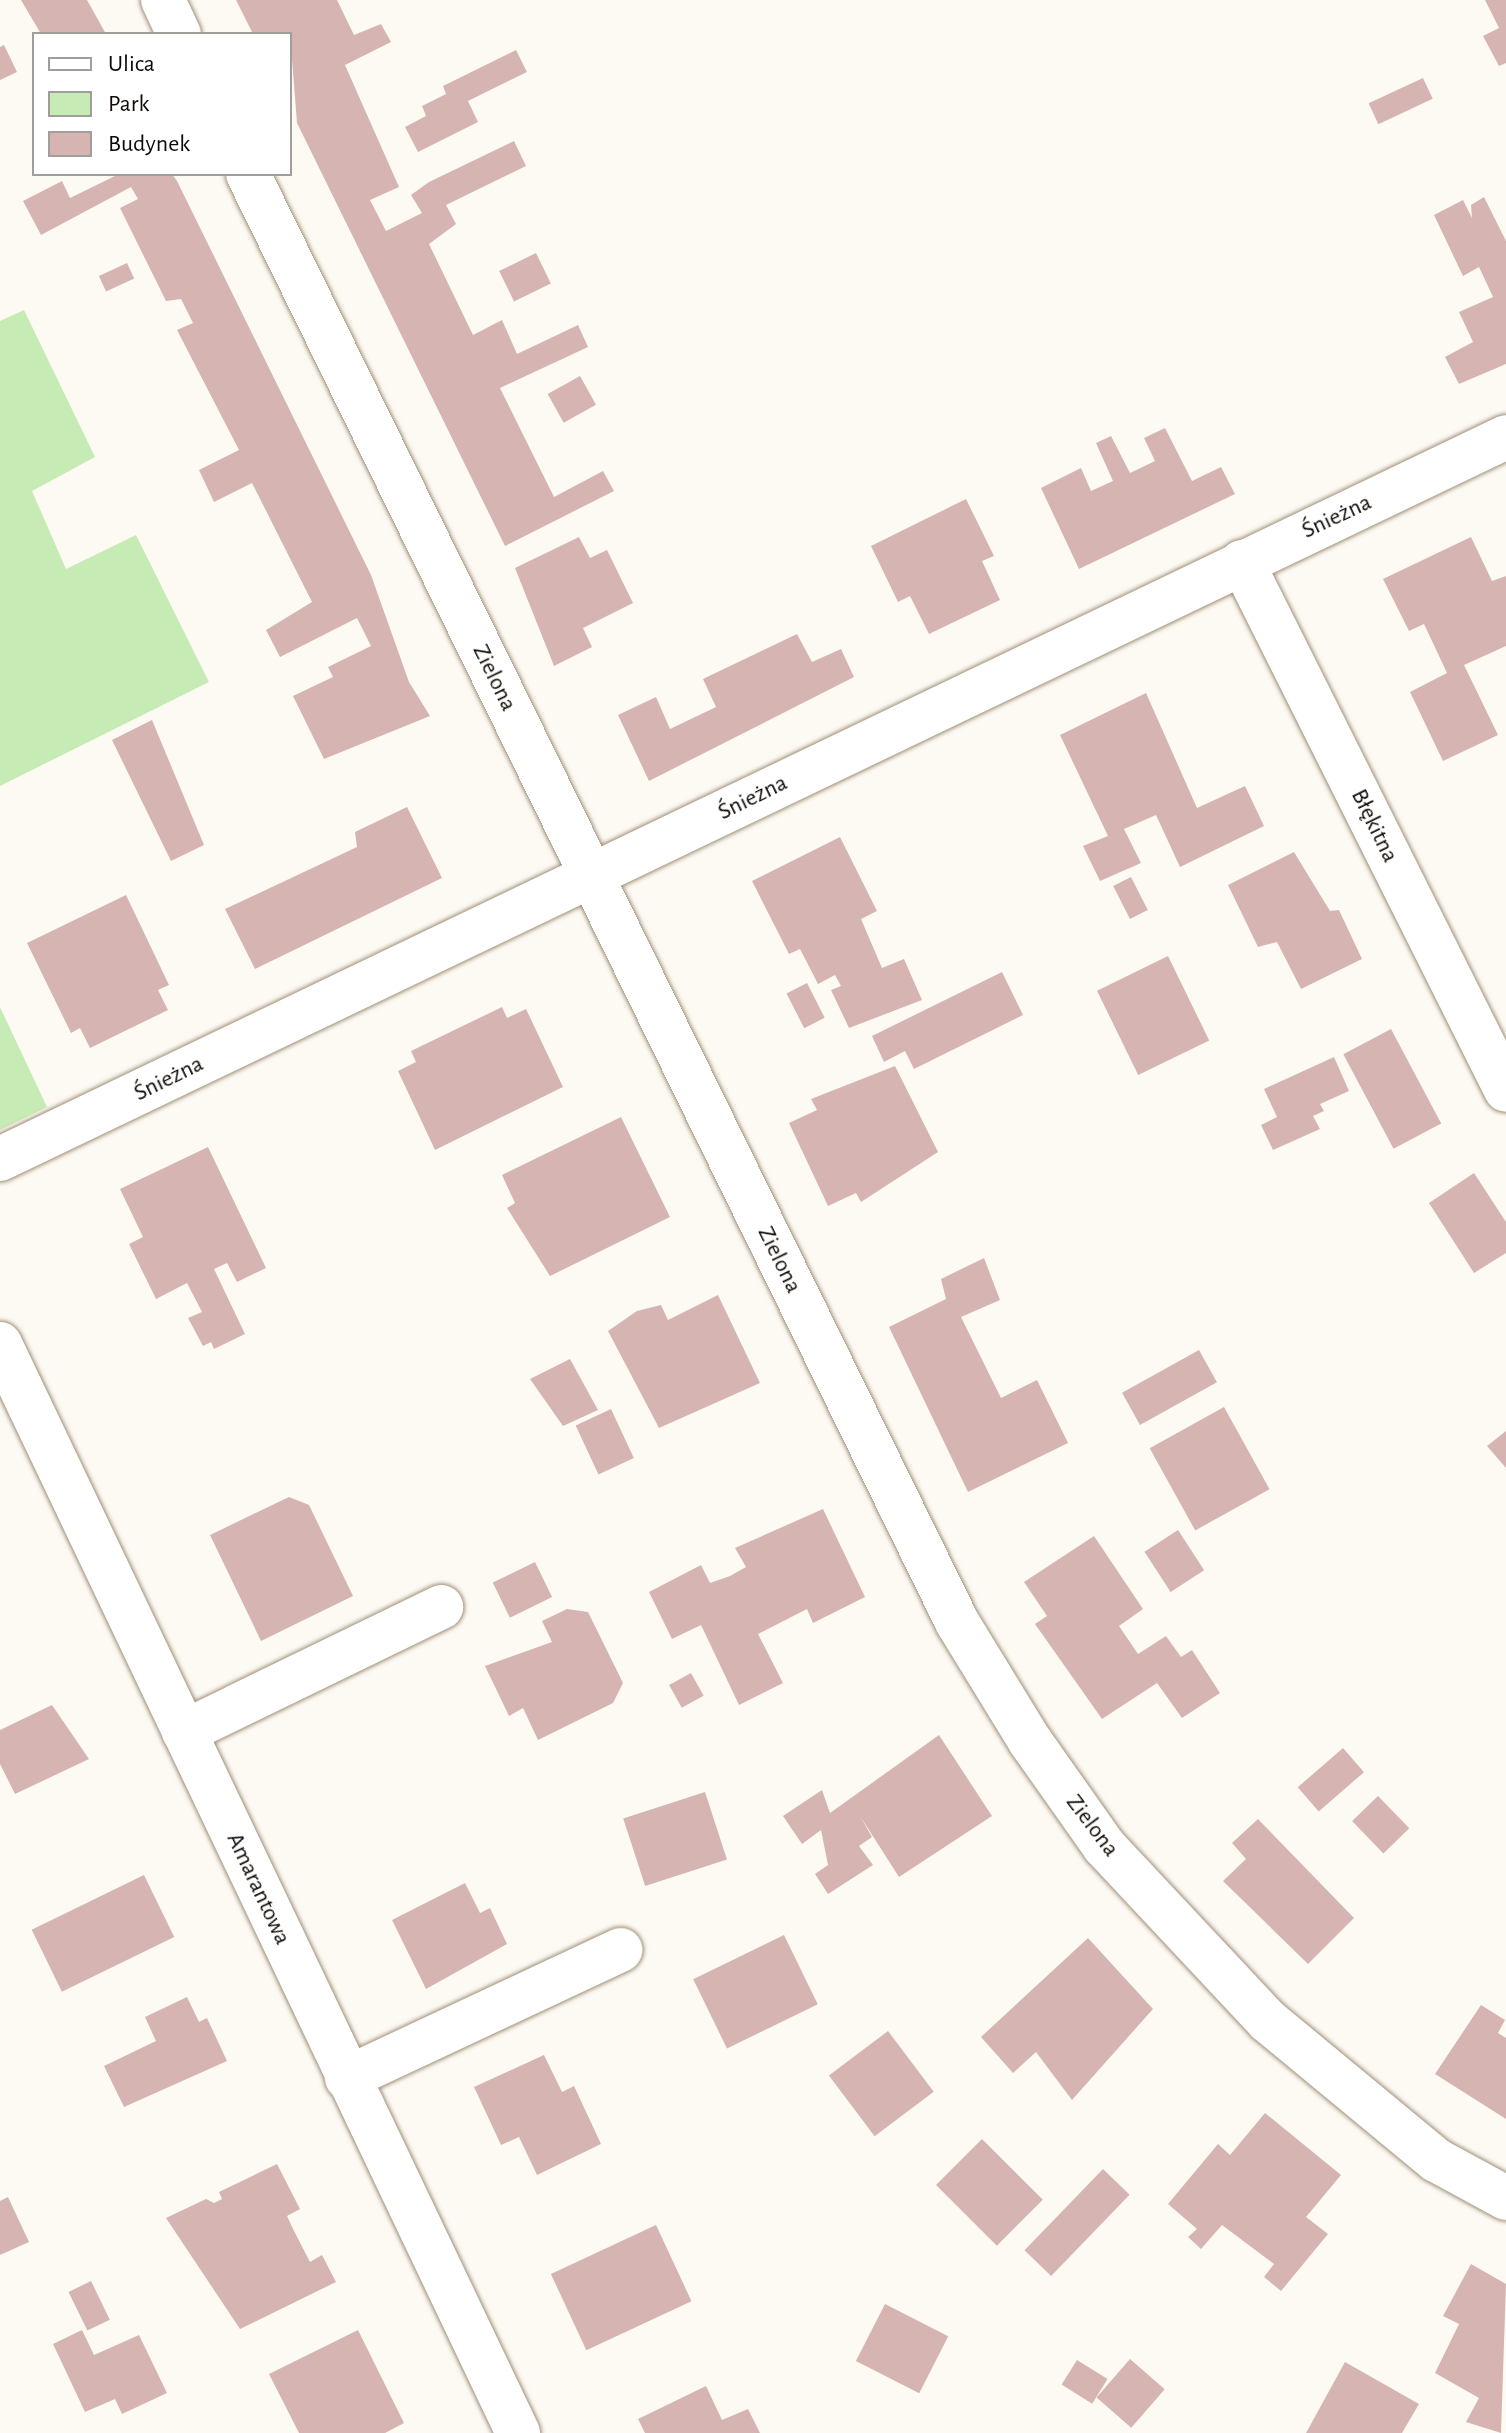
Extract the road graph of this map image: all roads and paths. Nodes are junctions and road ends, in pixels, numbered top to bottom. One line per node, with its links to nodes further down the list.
1 (163, 0): 2 (street)
2 (178, 32)
3 (249, 176): 6 (street, Zielona)
4 (1506, 437): 5 (street, Śnieżna)
5 (1242, 562): 6 (street, Śnieżna); 7 (street, Błękitna)
6 (591, 877): 8 (street, Śnieżna); 14 (street, Zielona)
7 (1506, 1090)
8 (0, 1159)
9 (0, 1344): 11 (street, Amarantowa)
10 (441, 1607): 11 (street)
11 (184, 1732): 13 (street, Amarantowa)
12 (620, 1950): 13 (street)
13 (347, 2078): 15 (street, Amarantowa)
14 (1506, 2198)
15 (518, 2433)

